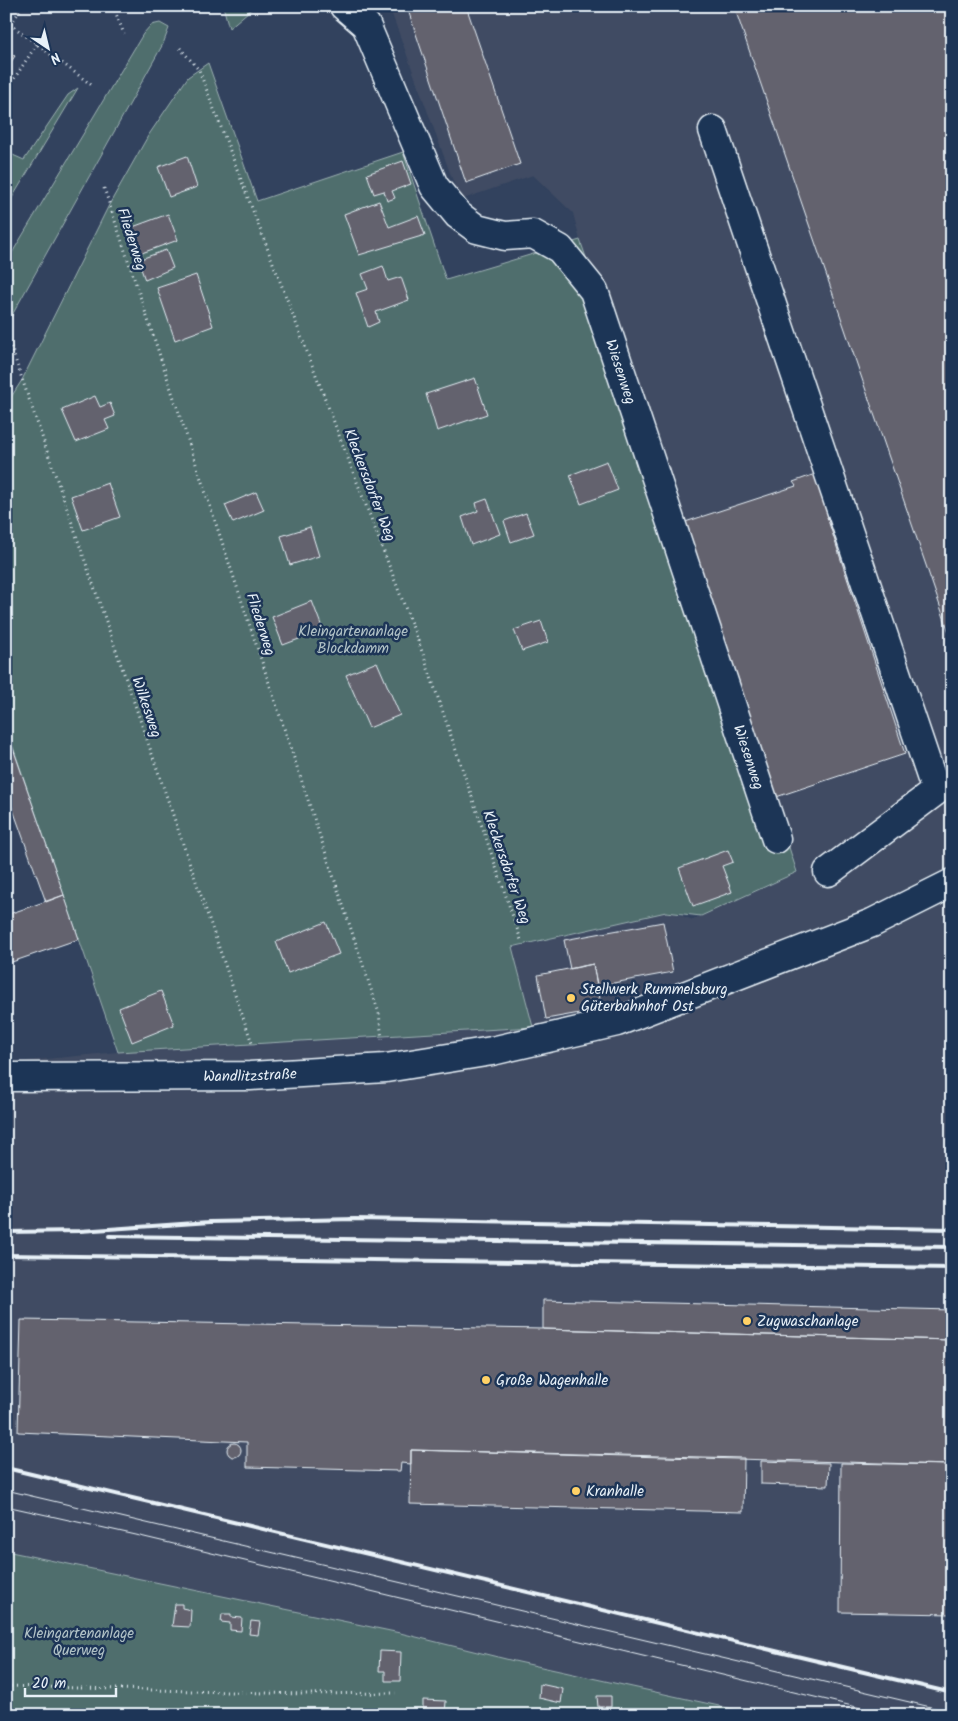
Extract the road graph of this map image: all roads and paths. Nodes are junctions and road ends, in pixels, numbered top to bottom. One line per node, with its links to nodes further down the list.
1 (23, 6): 5 (path)
2 (113, 6): 6 (path)
3 (344, 6): 15 (lane, Wiesenweg)
4 (6, 20): 5 (path)
5 (11, 24): 7 (path)
6 (124, 34)
7 (38, 44): 9 (path); 10 (path)
8 (180, 48): 18 (path, Kleckersdorfer Weg)
9 (93, 86)
10 (6, 91)
11 (713, 130): 14 (lane)
12 (104, 188): 19 (path, Fliederweg)
13 (11, 347): 20 (path, Wilkesweg)
14 (944, 787): 16 (lane)
15 (776, 839)
16 (828, 872)
17 (952, 883): 19 (lane, Wandlitzstraße)
18 (520, 940)
19 (386, 1068): 20 (lane, Wandlitzstraße)
20 (250, 1076): 21 (lane, Wandlitzstraße)
21 (6, 1077)
22 (6, 1686): 23 (path)
23 (396, 1693)

